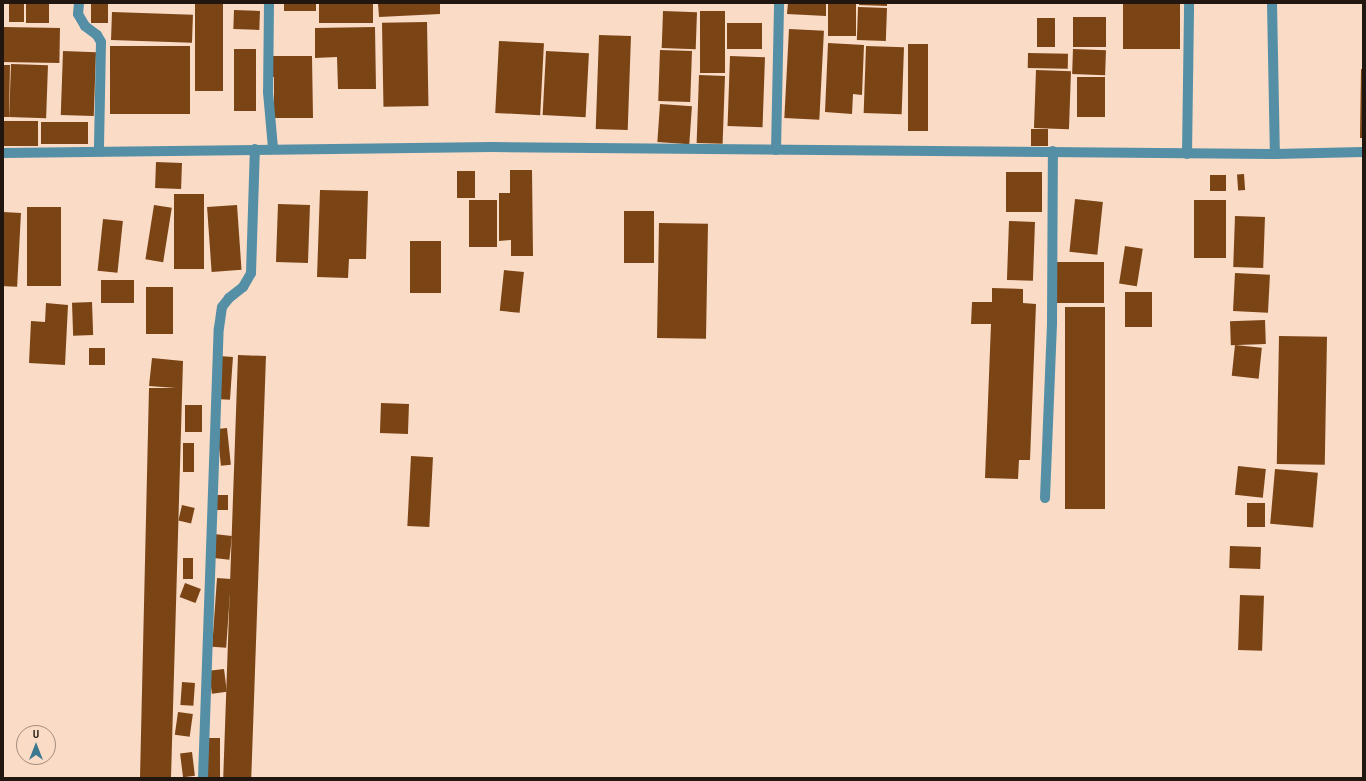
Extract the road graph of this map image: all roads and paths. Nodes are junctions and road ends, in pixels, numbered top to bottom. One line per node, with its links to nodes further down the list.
1 (79, 3): 8 (street)
2 (269, 3): 6 (street)
3 (779, 3): 9 (street)
4 (1189, 3): 13 (street)
5 (1272, 3): 14 (street)
6 (272, 148): 7 (street); 9 (street)
7 (255, 149): 8 (street); 16 (street)
8 (99, 150): 12 (street)
9 (776, 150): 10 (street)
10 (1054, 152): 13 (street); 15 (street)
11 (1363, 152): 14 (street)
12 (3, 153)
13 (1186, 154): 14 (street)
14 (1275, 154)
15 (1045, 498)
16 (203, 778)

